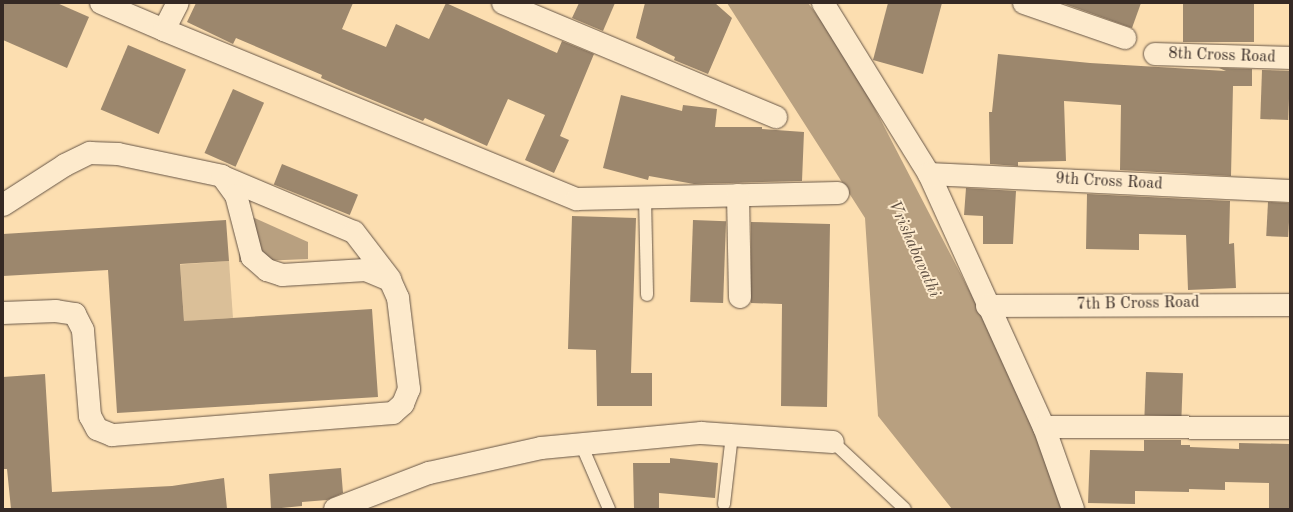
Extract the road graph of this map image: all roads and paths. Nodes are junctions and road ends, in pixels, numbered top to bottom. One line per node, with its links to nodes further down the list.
1 (101, 3): 6 (street)
2 (178, 3): 6 (street)
3 (503, 3): 10 (street)
4 (822, 3): 11 (street)
5 (1024, 3): 7 (street)
6 (164, 30): 16 (street)
7 (1125, 38)
8 (1155, 54): 9 (street, 8th Cross Road)
9 (1290, 58)
10 (776, 118)
11 (929, 174): 13 (street, 9th Cross Road); 22 (street)
12 (222, 176): 17 (street); 18 (street); 18 (street)
13 (1290, 191)
14 (838, 193): 15 (street)
15 (738, 195): 16 (street); 20 (street)
16 (645, 197): 19 (lane)
17 (3, 205)
18 (390, 280): 23 (street)
19 (647, 295)
20 (740, 297)
21 (1290, 305): 22 (street, 7th B Cross Road)
22 (987, 306): 24 (street)
23 (3, 313)
24 (1044, 427): 25 (street); 33 (street)
25 (1290, 428)
26 (732, 435): 27 (street); 28 (street); 29 (lane)
27 (832, 442): 32 (lane)
28 (581, 444): 30 (street); 31 (lane)
29 (724, 504)
30 (335, 509)
31 (609, 509)
32 (905, 509)
33 (1073, 509)

